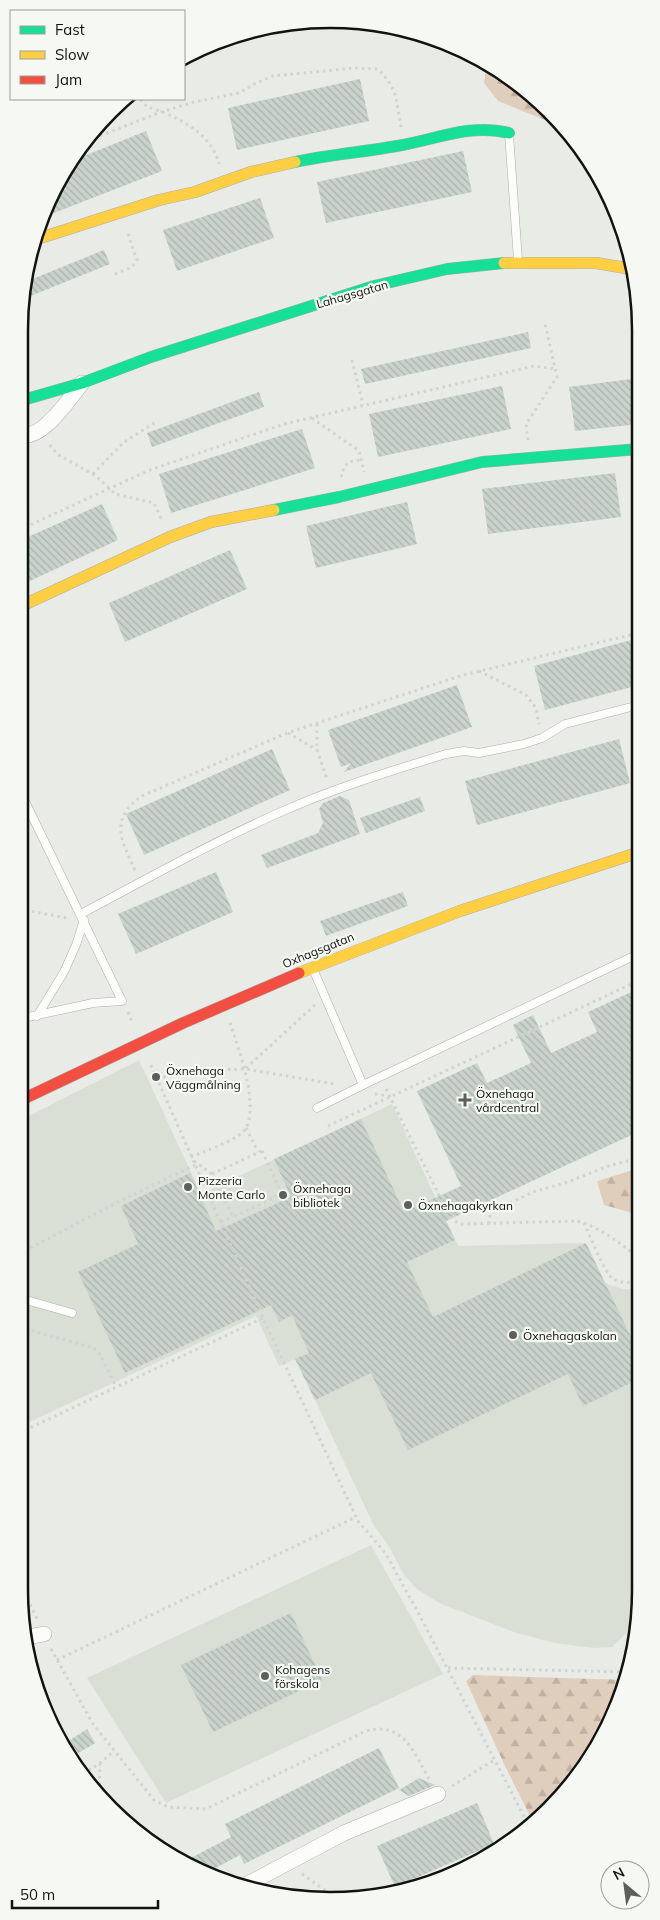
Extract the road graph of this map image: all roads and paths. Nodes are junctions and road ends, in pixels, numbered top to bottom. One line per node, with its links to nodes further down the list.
1 (141, 100): 2 (path)
2 (161, 112): 4 (path); 5 (path); 6 (path)
3 (509, 133): 5 (street); 9 (lane)
4 (98, 137)
5 (404, 145): 6 (street)
6 (224, 182): 7 (street)
7 (121, 212): 8 (street); 11 (path)
8 (43, 237)
9 (518, 262): 10 (street, Lahagsgatan); 15 (street, Lahagsgatan)
10 (626, 268)
11 (114, 274)
12 (545, 324): 14 (path)
13 (352, 360): 17 (path)
14 (556, 370): 17 (path); 23 (path)
15 (82, 383): 16 (street, Lahagsgatan); 20 (street, Lahagsgatan)
16 (28, 399)
17 (363, 405): 18 (path)
18 (312, 417): 25 (path); 26 (path)
19 (156, 422): 24 (path)
20 (28, 435)
21 (50, 445): 24 (path)
22 (632, 450): 23 (street)
23 (529, 459): 26 (street)
24 (93, 474): 25 (path)
25 (109, 488): 27 (path); 28 (path)
26 (368, 490): 28 (street)
27 (28, 526)
28 (170, 538): 29 (street)
29 (28, 603)
30 (632, 635): 31 (path)
31 (478, 671): 33 (path); 35 (path)
32 (632, 707): 35 (lane)
33 (317, 724): 34 (path); 36 (path)
34 (287, 733): 36 (path); 40 (path)
35 (542, 738): 37 (lane)
36 (317, 750): 37 (path)
37 (332, 791): 40 (lane)
38 (28, 807): 42 (lane)
39 (632, 855): 44 (street, Oxhagsgatan)
40 (140, 882): 42 (lane)
41 (28, 910): 42 (path)
42 (82, 917): 47 (lane); 47 (lane)
43 (632, 957): 52 (lane)
44 (313, 967): 46 (lane); 57 (street, Oxhagsgatan)
45 (632, 984): 56 (path)
46 (325, 996): 51 (path); 54 (lane)
47 (37, 1016): 48 (lane)
48 (28, 1018)
49 (229, 1020): 51 (path)
50 (151, 1065): 53 (path)
51 (245, 1069): 53 (path); 55 (path); 60 (path)
52 (379, 1077): 54 (lane); 56 (path)
53 (157, 1078): 63 (path)
54 (363, 1085): 55 (lane)
55 (354, 1090): 56 (path); 58 (lane)
56 (390, 1097): 59 (path); 68 (path)
57 (28, 1098)
58 (317, 1108)
59 (328, 1126)
60 (246, 1128): 61 (path); 63 (path)
61 (258, 1152): 64 (path); 65 (path)
62 (632, 1160): 68 (path)
63 (193, 1161): 64 (path); 66 (path); 69 (path)
64 (212, 1174): 65 (path)
65 (233, 1217): 66 (path)
66 (221, 1222): 74 (path)
67 (584, 1223): 68 (path); 70 (path); 71 (path)
68 (488, 1224)
69 (28, 1249)
70 (632, 1254)
71 (632, 1282)
72 (28, 1301): 73 (lane)
73 (72, 1313)
74 (263, 1318): 76 (path); 78 (path)
75 (28, 1330): 76 (path)
76 (116, 1387): 77 (path)
77 (28, 1429)
78 (356, 1517): 82 (path); 83 (path)
79 (28, 1600): 80 (path)
80 (44, 1634): 81 (street); 82 (path)
81 (31, 1636)
82 (57, 1660): 85 (path)
83 (448, 1668): 84 (path); 86 (path)
84 (621, 1672)
85 (114, 1751): 87 (path); 90 (path)
86 (496, 1759): 90 (path); 91 (path)
87 (100, 1763): 88 (path); 89 (path)
88 (88, 1771)
89 (99, 1785)
90 (438, 1794): 92 (street)
91 (526, 1820)
92 (277, 1868): 93 (street); 94 (path)
93 (252, 1882)
94 (327, 1892)

